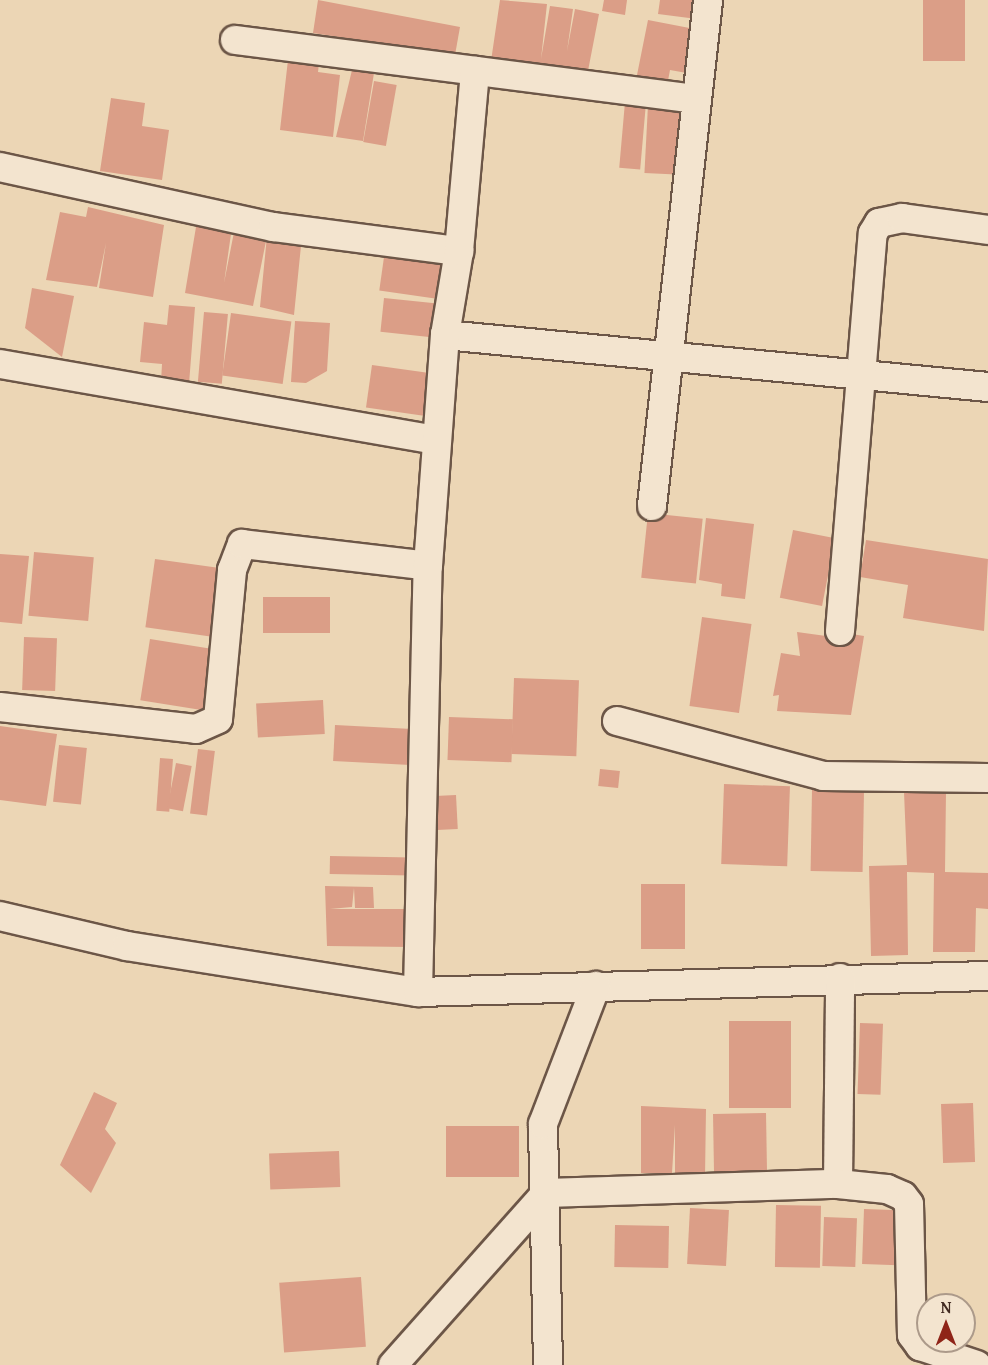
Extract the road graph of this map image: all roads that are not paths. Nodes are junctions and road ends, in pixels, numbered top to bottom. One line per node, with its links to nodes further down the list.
1 (708, 0): 4 (street)
2 (235, 40): 3 (street)
3 (475, 71): 4 (street); 7 (street)
4 (696, 99): 9 (street)
5 (0, 167): 7 (street)
6 (988, 230): 11 (street)
7 (459, 251): 8 (street)
8 (445, 335): 9 (street); 13 (street)
9 (667, 356): 11 (street); 14 (street)
10 (0, 364): 13 (street)
11 (862, 375): 12 (street); 16 (street)
12 (988, 387)
13 (436, 440): 15 (street)
14 (652, 506)
15 (428, 566): 17 (street); 24 (street)
16 (840, 632)
17 (0, 707)
18 (617, 721): 19 (street)
19 (988, 778)
20 (0, 916): 24 (street)
21 (988, 976): 22 (street)
22 (840, 978): 23 (street); 25 (street)
23 (596, 986): 24 (street); 26 (street)
24 (417, 992)
25 (838, 1184): 26 (street); 29 (street)
26 (546, 1193): 27 (street); 28 (street)
27 (393, 1365)
28 (548, 1365)
29 (977, 1365)

